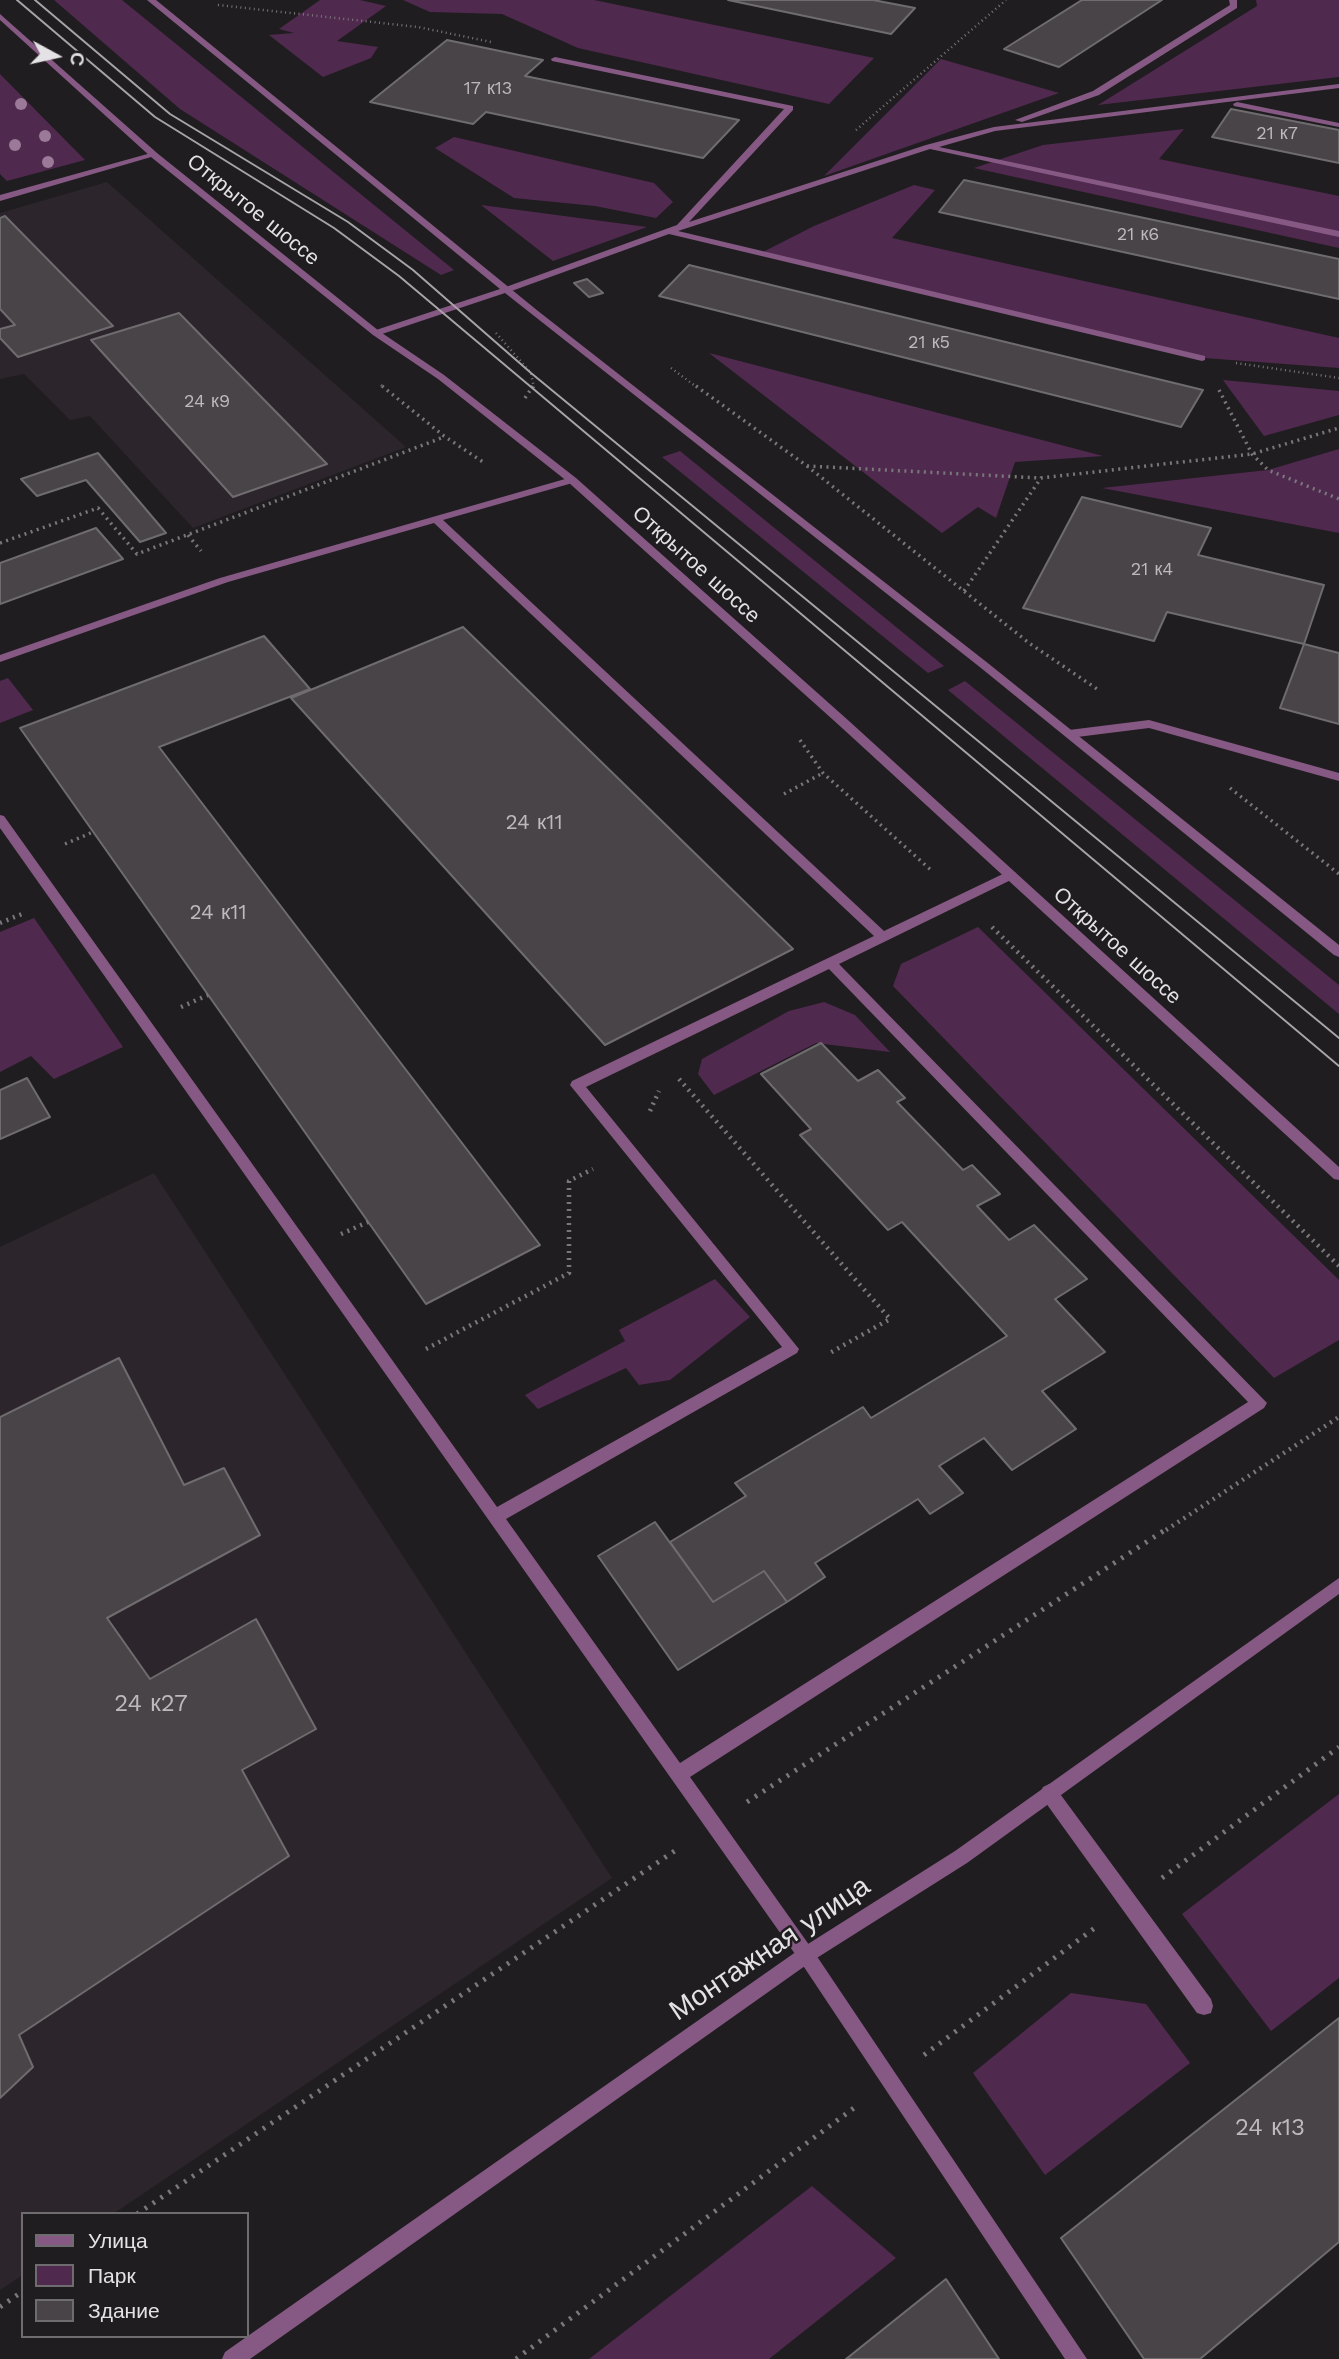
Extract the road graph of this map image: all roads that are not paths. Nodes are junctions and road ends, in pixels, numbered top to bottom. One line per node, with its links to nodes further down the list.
1 (151, 0): 14 (street)
2 (1233, 0): 8 (street)
3 (0, 16): 10 (street, Открытое шоссе)
4 (555, 59): 12 (street)
5 (1339, 86): 6 (street)
6 (1227, 102): 7 (street); 8 (street)
7 (1339, 125)
8 (994, 129): 9 (street)
9 (929, 147): 12 (street); 13 (street)
10 (154, 155): 11 (street); 15 (street, Открытое шоссе)
11 (0, 198)
12 (675, 230): 14 (street); 16 (street)
13 (1339, 234)
14 (506, 290): 15 (street); 20 (street)
15 (376, 332): 17 (street, Открытое шоссе)
16 (1202, 358)
17 (572, 480): 18 (street); 23 (street, Открытое шоссе)
18 (435, 518): 19 (street); 24 (street)
19 (0, 659)
20 (1069, 734): 21 (street); 25 (street)
21 (1339, 777)
22 (0, 820): 28 (street)
23 (1011, 875): 24 (street); 27 (street, Открытое шоссе)
24 (883, 937): 26 (street)
25 (1339, 953)
26 (830, 962): 28 (street); 30 (street)
27 (1339, 1175)
28 (494, 1517): 30 (street)
29 (1339, 1585): 31 (street, Монтажная улица)
30 (679, 1774): 32 (street)
31 (1049, 1793): 32 (street, Монтажная улица); 33 (street)
32 (806, 1955): 34 (street, Монтажная улица); 35 (street)
33 (1204, 2006)
34 (232, 2359)
35 (1077, 2359)

